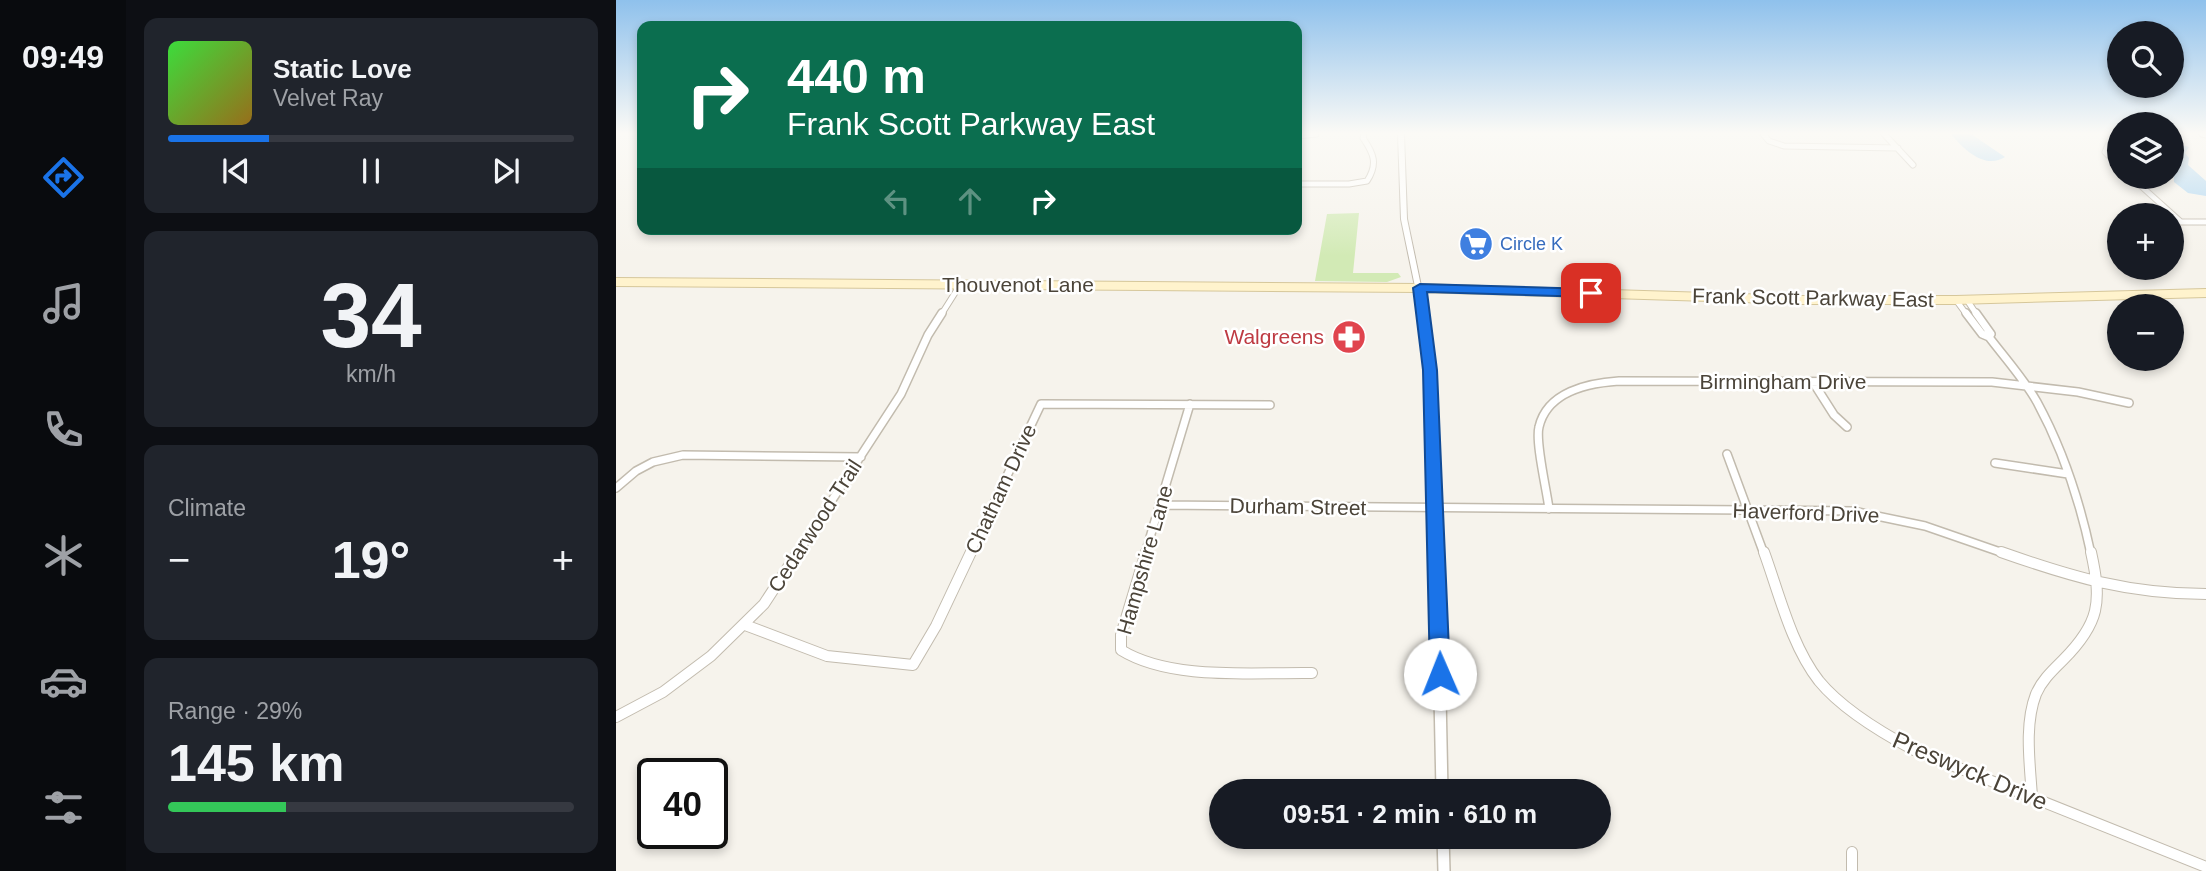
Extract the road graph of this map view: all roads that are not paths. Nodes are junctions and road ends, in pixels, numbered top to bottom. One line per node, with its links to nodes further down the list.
1 (1371, 175): 3 (street)
2 (1401, 175): 8 (street)
3 (1302, 184)
4 (2143, 189): 5 (street)
5 (2206, 222)
6 (616, 282): 7 (main road, Thouvenot Lane)
7 (960, 285): 8 (main road, Thouvenot Lane); 18 (street, Cedarwood Trail)
8 (1420, 288): 10 (main road, Frank Scott Parkway East); 23 (street)
9 (2206, 293): 10 (main road, Frank Scott Parkway East)
10 (1962, 300): 12 (street)
11 (1812, 382): 12 (street, Birmingham Drive); 16 (street); 24 (street, Birmingham Drive)
12 (2023, 385): 13 (street, Birmingham Drive); 20 (street)
13 (2129, 403)
14 (1190, 404): 15 (street, Chatham Drive); 22 (street, Hampshire Lane); 28 (street, Chatham Drive)
15 (1270, 405)
16 (1847, 426)
17 (1727, 454): 25 (street, Preswyck Drive)
18 (861, 457): 21 (street); 28 (street, Cedarwood Trail)
19 (1994, 463): 20 (street)
20 (2068, 474): 26 (street)
21 (616, 488)
22 (1159, 505): 23 (street, Durham Street); 29 (street, Hampshire Lane)
23 (1436, 507): 24 (street, Haverford Drive); 31 (street)
24 (1549, 509): 25 (street, Haverford Drive)
25 (1748, 509): 26 (street, Haverford Drive); 32 (street, Preswyck Drive)
26 (2096, 583): 27 (street, Haverford Drive); 32 (street)
27 (2206, 594)
28 (745, 625): 30 (street, Cedarwood Trail)
29 (1312, 673)
30 (616, 717)
31 (1442, 779)
32 (2032, 797): 35 (street, Preswyck Drive)
33 (1443, 849): 36 (street)
34 (1852, 852): 37 (street)
35 (2206, 867)
36 (1444, 871)
37 (1852, 871)

